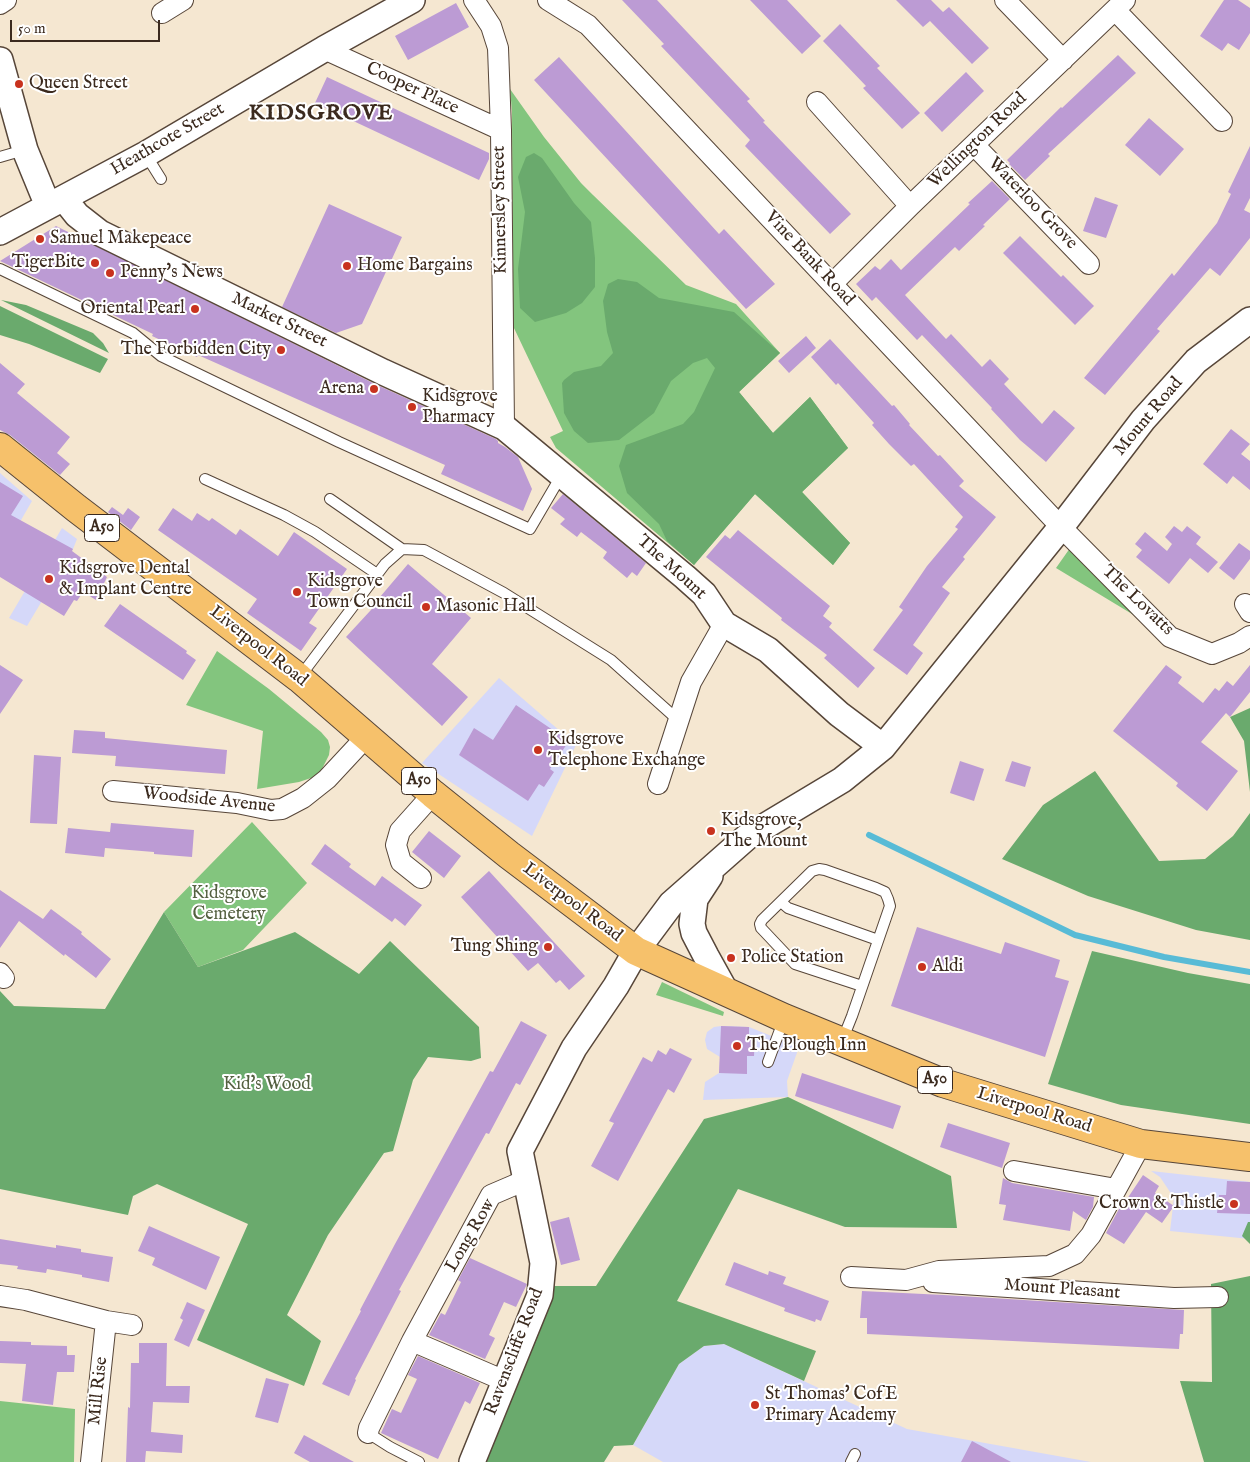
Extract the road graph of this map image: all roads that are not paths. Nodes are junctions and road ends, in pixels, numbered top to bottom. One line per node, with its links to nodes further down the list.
1 (6, 0): 7 (street)
2 (183, 0): 9 (street)
3 (412, 0): 10 (street, Heathcote Street)
4 (474, 0): 15 (street, Kinnersley Street)
5 (548, 0): 26 (street, Vine Bank Road)
6 (1005, 0): 12 (street)
7 (0, 4)
8 (1120, 5): 12 (street, Wellington Road); 14 (street)
9 (162, 13)
10 (324, 49): 15 (street, Cooper Place); 18 (street, Heathcote Street)
11 (0, 60): 17 (street, Market Street)
12 (1063, 60): 16 (street, Wellington Road)
13 (817, 102): 22 (street)
14 (1222, 121)
15 (501, 130): 28 (street, Kinnersley Street)
16 (974, 145): 22 (street, Wellington Road); 24 (street, Waterloo Grove)
17 (25, 150): 19 (lane); 21 (street, Market Street)
18 (146, 154): 20 (lane); 21 (street, Heathcote Street)
19 (0, 157)
20 (162, 179)
21 (57, 202): 23 (street, Heathcote Street); 28 (street, Market Street)
22 (910, 206): 26 (street, Wellington Road)
23 (0, 232)
24 (1089, 264)
25 (0, 269): 30 (lane)
26 (832, 284): 33 (street, Vine Bank Road)
27 (1250, 320): 33 (street, Mount Road)
28 (504, 427): 30 (street, The Mount)
29 (0, 447): 38 (main road, Liverpool Road / A50)
30 (562, 475): 36 (street, The Mount)
31 (205, 479): 35 (lane)
32 (330, 499): 34 (lane)
33 (1061, 527): 37 (street, The Lovatts); 41 (street)
34 (402, 549): 35 (lane); 39 (lane)
35 (377, 574): 38 (lane)
36 (724, 624): 39 (street); 41 (street, The Mount)
37 (1250, 636)
38 (299, 678): 40 (main road, Liverpool Road / A50)
39 (678, 720): 42 (street)
40 (367, 736): 43 (street, Woodside Avenue); 44 (main road, Liverpool Road / A50)
41 (883, 747): 45 (street)
42 (658, 784)
43 (113, 791)
44 (433, 794): 46 (street); 49 (main road, Liverpool Road / A50)
45 (719, 861): 49 (street); 51 (street)
46 (421, 878)
47 (781, 902): 48 (lane); 48 (lane); 50 (lane)
48 (878, 940): 50 (lane)
49 (636, 951): 51 (main road, Liverpool Road / A50); 58 (street)
50 (862, 986): 53 (lane)
51 (726, 992): 52 (main road, Liverpool Road / A50)
52 (784, 1018): 53 (main road, Liverpool Road / A50); 54 (lane)
53 (842, 1042): 55 (main road, Liverpool Road / A50)
54 (768, 1062)
55 (1141, 1144): 56 (main road, Liverpool Road / A50); 59 (street, Mount Pleasant)
56 (1250, 1157)
57 (1014, 1172): 59 (street)
58 (526, 1180): 66 (street, Long Row); 67 (street, Ravenscliffe Road)
59 (1116, 1189): 61 (street, Mount Pleasant)
60 (851, 1277): 61 (street, Mount Pleasant)
61 (906, 1280): 63 (street, Mount Pleasant)
62 (0, 1296): 64 (street)
63 (1218, 1297)
64 (106, 1321): 65 (street); 69 (street, Mill Rise)
65 (132, 1326)
66 (412, 1340): 67 (street); 68 (street, Long Row)
67 (505, 1381): 71 (street, Ravenscliffe Road)
68 (368, 1433): 70 (lane)
69 (91, 1462)
70 (419, 1462)
71 (472, 1462)

